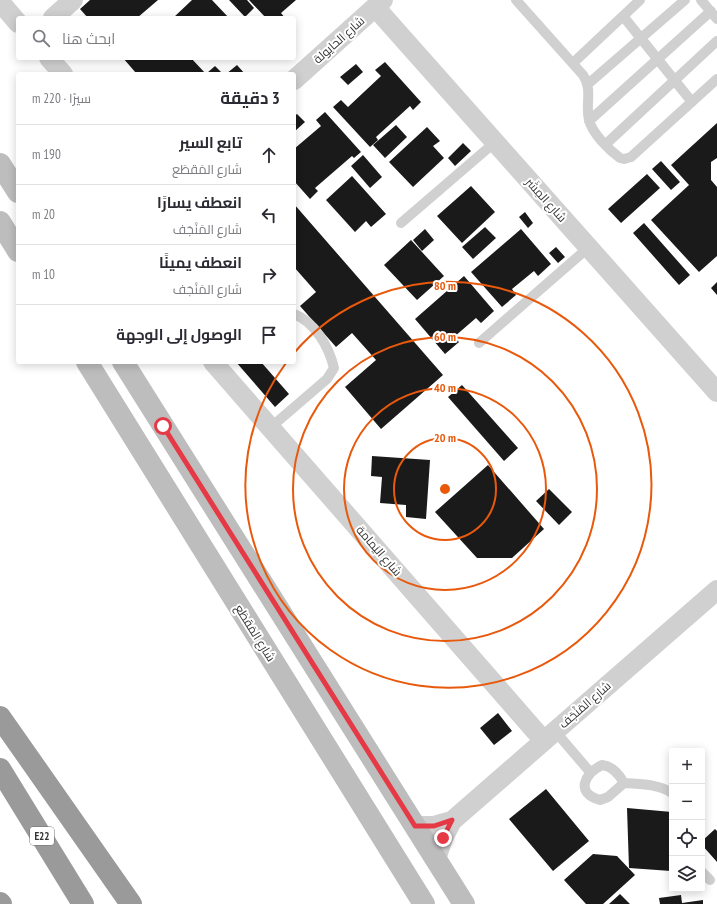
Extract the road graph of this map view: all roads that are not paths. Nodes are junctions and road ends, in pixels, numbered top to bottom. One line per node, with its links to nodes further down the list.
1 (73, 0): 9 (street)
2 (516, 0): 16 (lane)
3 (640, 0): 10 (lane)
4 (685, 0): 12 (lane)
5 (701, 0): 8 (lane)
6 (0, 2): 11 (street)
7 (379, 4): 18 (street, شارع الحايولة); 24 (street, شارع المِشَر)
8 (714, 15): 14 (lane)
9 (56, 16)
10 (623, 16): 12 (lane); 16 (lane)
11 (16, 21)
12 (641, 38): 14 (lane); 21 (lane)
13 (717, 41): 20 (lane)
14 (658, 59): 20 (lane); 23 (lane)
15 (51, 60): 17 (street)
16 (573, 63): 21 (lane)
17 (61, 72)
18 (296, 78)
19 (717, 79): 22 (lane)
20 (674, 80): 22 (lane); 25 (lane)
21 (588, 84): 23 (lane)
22 (692, 102): 25 (lane)
23 (589, 121): 25 (lane)
24 (494, 143): 31 (lane); 33 (street, شارع المِشَر)
25 (606, 144)
26 (0, 164): 28 (street)
27 (0, 176): 29 (street)
28 (16, 189)
29 (16, 196)
30 (0, 222): 32 (street)
31 (401, 223)
32 (16, 248)
33 (589, 248): 35 (lane); 39 (street, شارع المِشَر)
34 (296, 315): 40 (lane)
35 (479, 343)
36 (88, 364): 41 (street, شارع المَقطَع)
37 (124, 364): 42 (street)
38 (217, 364): 40 (street, شارع اليَمامة)
39 (717, 392)
40 (270, 428): 45 (street, شارع اليَمامة)
41 (181, 514): 42 (street); 57 (street, شارع المَقطَع)
42 (244, 553): 51 (street)
43 (717, 590): 45 (street, شارع المَنْجَف)
44 (0, 717): 56 (highway)
45 (550, 736): 47 (lane); 50 (street, شارع المَنْجَف)
46 (0, 769): 55 (highway, E22)
47 (590, 772): 48 (lane); 48 (lane)
48 (624, 783): 49 (lane)
49 (669, 791)
50 (452, 820): 51 (street, شارع المَنْجَف); 52 (street, شارع المَنْجَف)
51 (415, 826): 52 (street)
52 (436, 859): 58 (street)
53 (705, 875): 54 (lane)
54 (710, 880)
55 (83, 904)
56 (131, 904)
57 (424, 904)
58 (464, 904)

